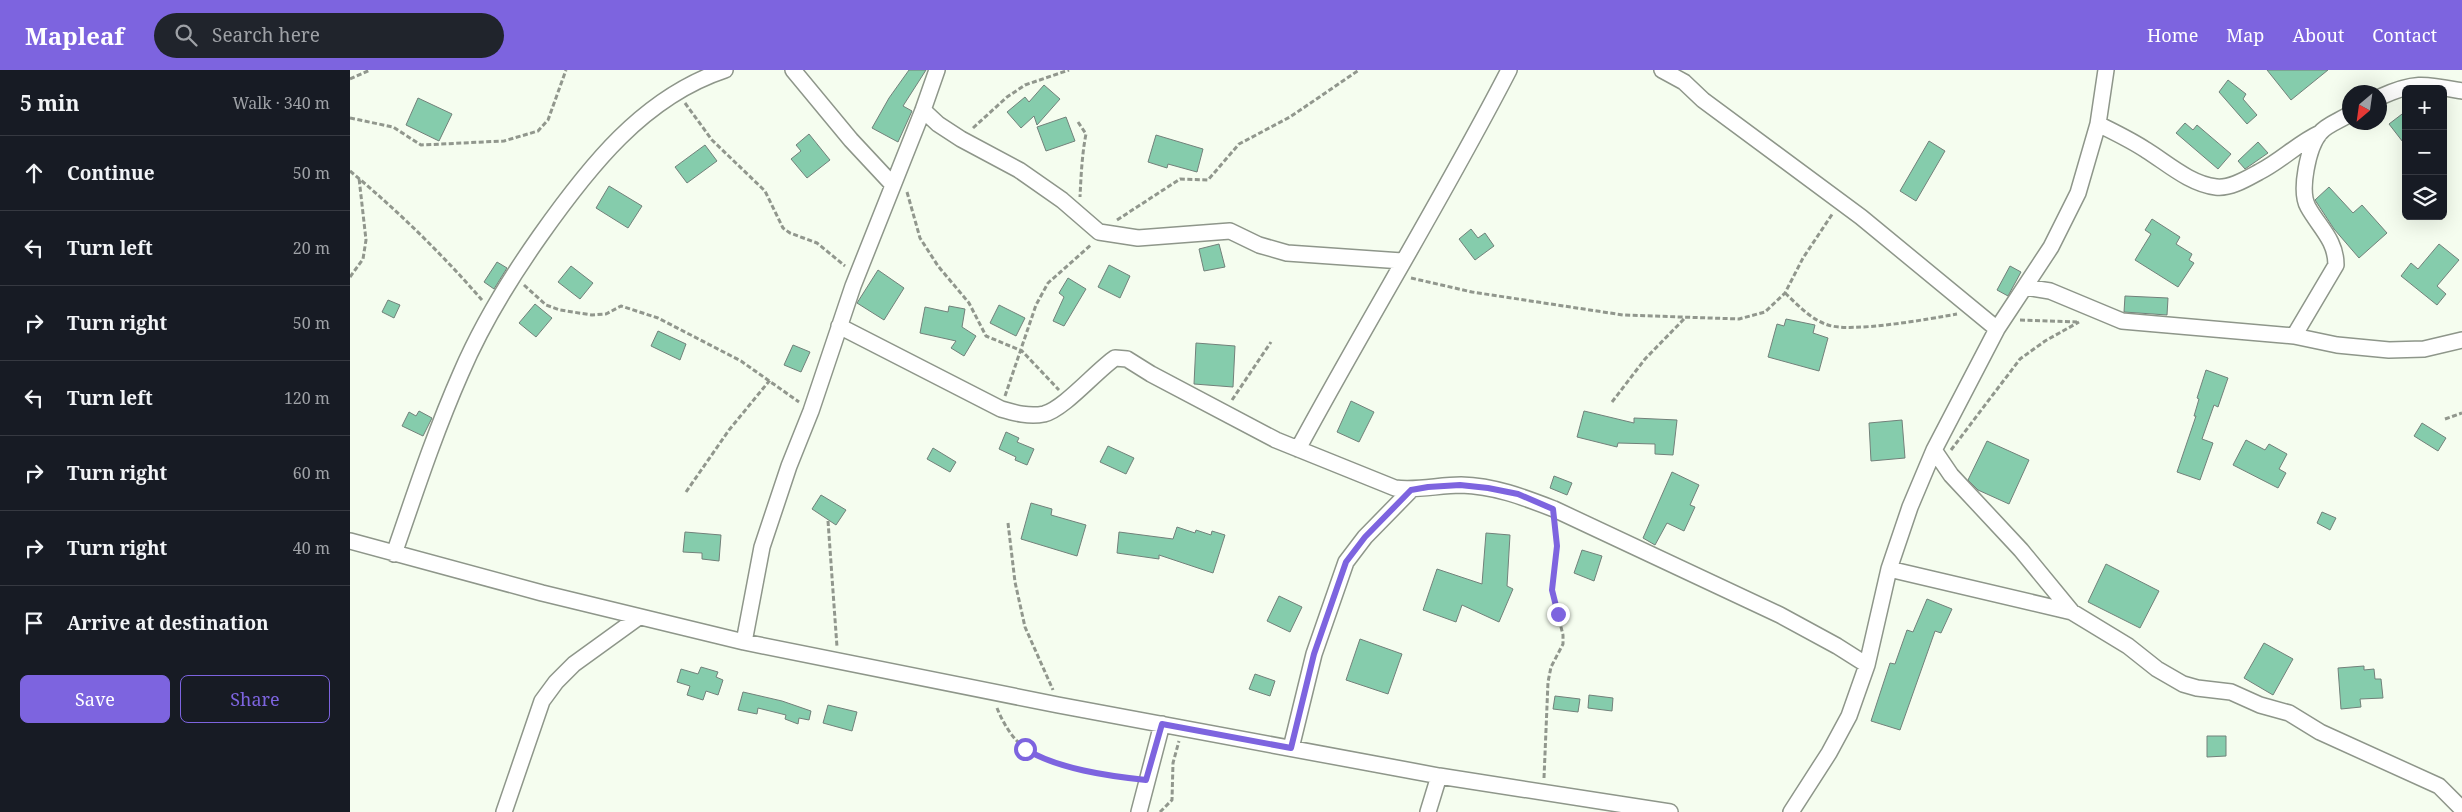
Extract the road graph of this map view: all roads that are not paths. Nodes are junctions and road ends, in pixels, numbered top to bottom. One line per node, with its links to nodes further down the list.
1 (725, 70): 24 (street)
2 (793, 70): 13 (street)
3 (937, 70): 9 (street)
4 (1509, 70): 14 (street)
5 (1662, 70): 16 (street)
6 (2106, 70): 11 (street)
7 (2462, 91): 8 (street)
8 (2387, 93)
9 (924, 110): 13 (street); 14 (street)
10 (2342, 119): 12 (street)
11 (2098, 124): 12 (street); 15 (street)
12 (2320, 133): 18 (street)
13 (893, 185): 17 (street)
14 (1402, 261): 20 (street)
15 (2024, 287): 16 (street); 18 (street)
16 (2000, 324): 21 (street)
17 (839, 326): 20 (street); 28 (street)
18 (2294, 336): 19 (street)
19 (2462, 340)
20 (1298, 449): 22 (street)
21 (1937, 453): 25 (street); 26 (street)
22 (1411, 490): 29 (street); 31 (street)
23 (350, 541): 24 (street)
24 (394, 554): 27 (street)
25 (1890, 569): 26 (street); 29 (street)
26 (2072, 612): 33 (street)
27 (639, 617): 28 (street); 34 (street)
28 (744, 642): 30 (street)
29 (1867, 665): 38 (street)
30 (1162, 724): 31 (street); 35 (street)
31 (1291, 748): 32 (street)
32 (1439, 776): 36 (street); 37 (street)
33 (2462, 809)
34 (504, 812)
35 (1139, 812)
36 (1428, 812)
37 (1670, 812)
38 (1791, 812)

